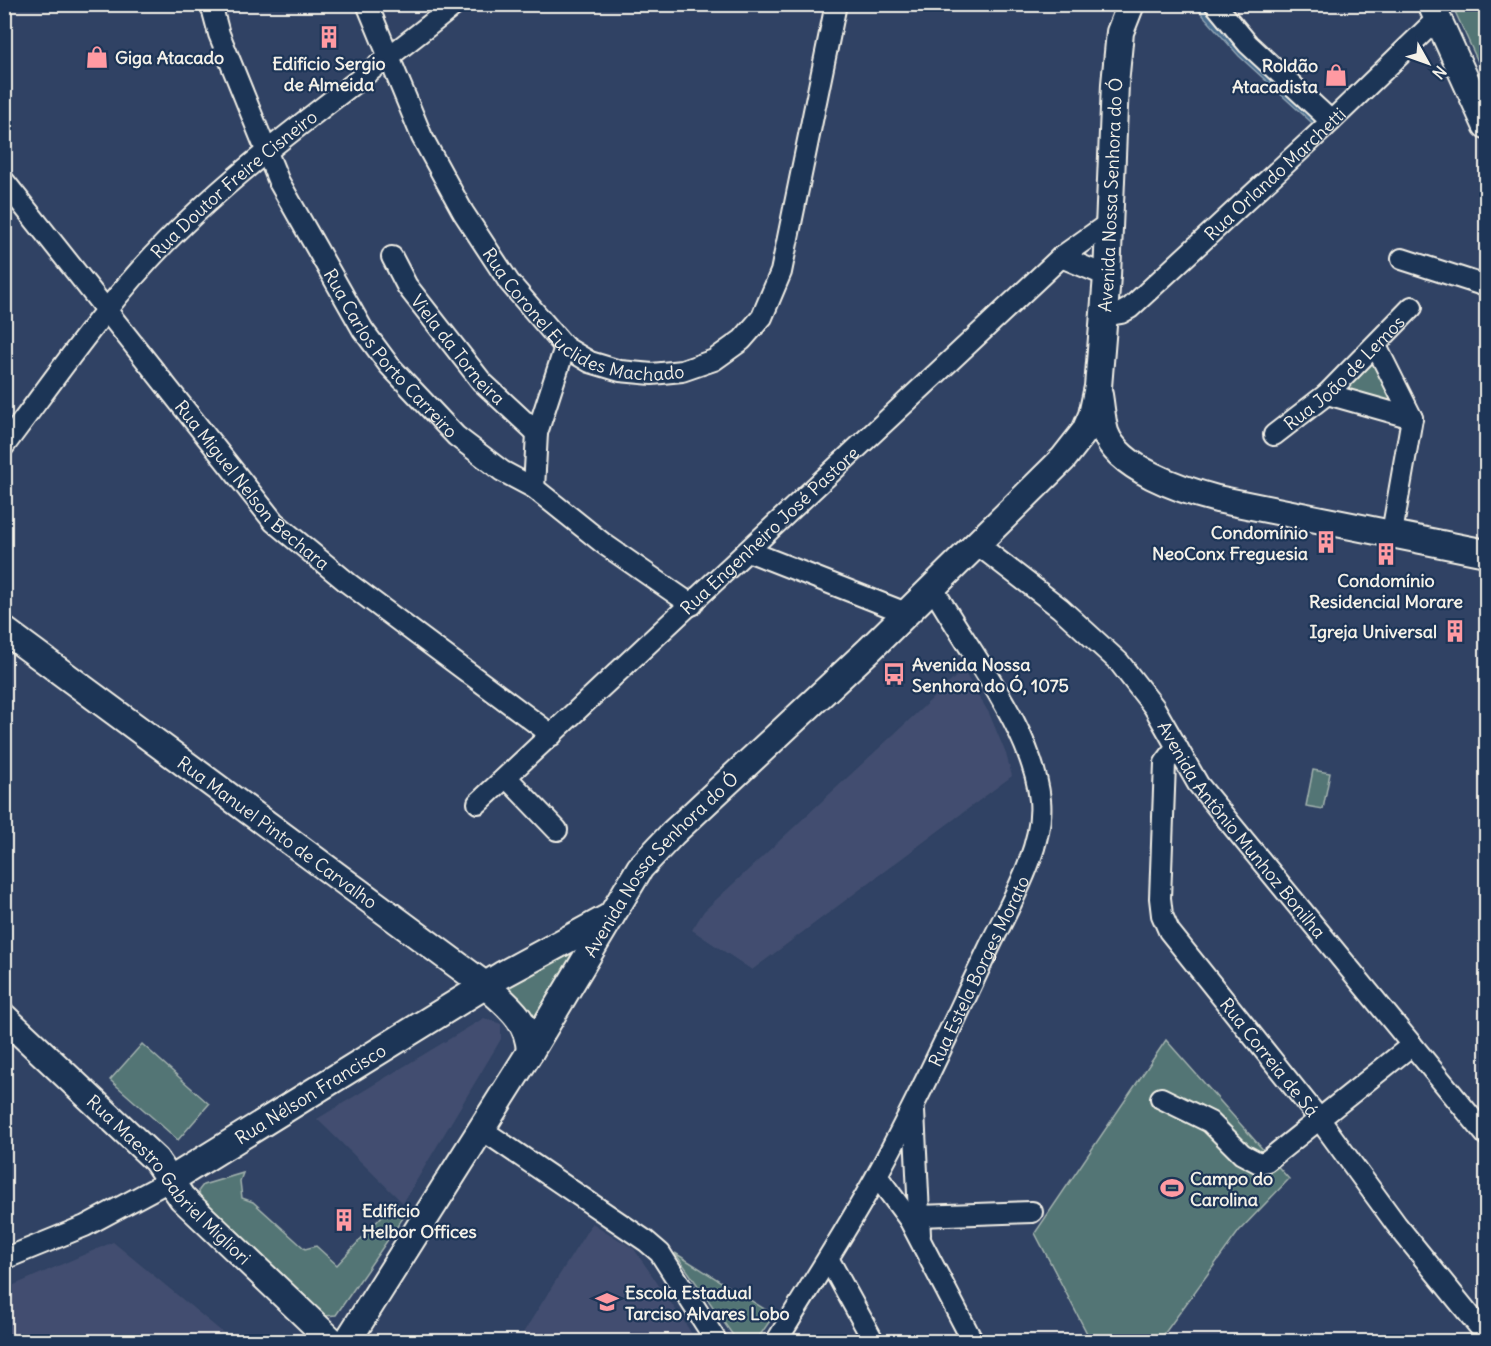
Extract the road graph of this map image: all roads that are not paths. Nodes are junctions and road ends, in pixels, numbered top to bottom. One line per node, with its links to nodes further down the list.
1 (211, 4): 11 (street, Rua Carlos Porto Carreiro)
2 (367, 4): 8 (street, Rua Coronel Euclides Machado)
3 (456, 4): 8 (street, Rua Doutor Freire Cisneiro)
4 (836, 4): 22 (street, Rua Coronel Euclides Machado)
5 (1131, 4): 13 (main road, Avenida Nossa Senhora do Ó)
6 (1215, 4): 9 (street)
7 (1434, 12): 9 (street, Rua Orlando Marchetti); 10 (main road)
8 (389, 59): 11 (street, Rua Doutor Freire Cisneiro); 22 (street, Rua Coronel Euclides Machado)
9 (1331, 121): 21 (street, Rua Orlando Marchetti)
10 (1486, 125)
11 (266, 151): 20 (street, Rua Doutor Freire Cisneiro); 32 (street, Rua Carlos Porto Carreiro)
12 (4, 182): 20 (street, Rua Miguel Nelson Bechara)
13 (1109, 223): 15 (street, Rua Engenheiro José Pastore); 17 (main road, Avenida Nossa Senhora do Ó)
14 (392, 257): 27 (street, Viela da Torneira)
15 (1061, 257): 17 (street); 35 (street, Rua Engenheiro José Pastore)
16 (1402, 260): 18 (street)
17 (1107, 276): 21 (main road, Avenida Nossa Senhora do Ó)
18 (1481, 279)
19 (1412, 307): 23 (street, Rua João de Lemos)
20 (106, 310): 29 (street, Rua Doutor Freire Cisneiro); 41 (street, Rua Miguel Nelson Bechara)
21 (1104, 316): 24 (main road, Avenida Nossa Senhora do Ó)
22 (565, 346): 27 (street)
23 (1376, 346): 25 (street, Rua João de Lemos); 26 (street)
24 (1098, 387): 30 (main road, Avenida Nossa Senhora do Ó); 31 (main road, Avenida Nossa Senhora do Ó)
25 (1327, 394): 26 (street); 28 (street, Rua João de Lemos)
26 (1412, 418): 33 (street)
27 (537, 433): 32 (street)
28 (1274, 435)
29 (4, 446)
30 (1116, 451): 31 (main road, Avenida Nossa Senhora do Ó); 33 (main road)
31 (1063, 459): 34 (main road, Avenida Nossa Senhora do Ó)
32 (534, 488): 38 (street, Rua Carlos Porto Carreiro)
33 (1392, 533): 36 (main road)
34 (977, 544): 37 (main road, Avenida Nossa Senhora do Ó); 42 (street, Avenida Antônio Munhoz Bonilha)
35 (748, 551): 38 (street, Rua Engenheiro José Pastore); 39 (street)
36 (1486, 553)
37 (933, 588): 39 (main road, Avenida Nossa Senhora do Ó); 52 (street, Rua Estela Borges Morato)
38 (692, 605): 41 (street, Rua Engenheiro José Pastore)
39 (906, 613): 46 (main road, Avenida Nossa Senhora do Ó)
40 (4, 630): 47 (main road, Rua Manuel Pinto de Carvalho)
41 (552, 735): 43 (street, Rua Engenheiro José Pastore)
42 (1177, 747): 49 (street, Avenida Antônio Munhoz Bonilha); 53 (street, Rua Correia de Sá)
43 (507, 778): 44 (street, Rua Engenheiro José Pastore); 45 (street)
44 (478, 803)
45 (557, 830)
46 (612, 916): 47 (main road, Rua Nélson Francisco); 50 (main road, Avenida Nossa Senhora do Ó)
47 (486, 986): 50 (main road, Rua Manuel Pinto de Carvalho); 57 (main road, Rua Nélson Francisco)
48 (4, 1017): 57 (main road, Rua Maestro Gabriel Migliori)
49 (1412, 1045): 53 (street); 55 (street, Avenida Antônio Munhoz Bonilha)
50 (530, 1052): 54 (main road, Avenida Nossa Senhora do Ó)
51 (1161, 1098): 53 (street)
52 (914, 1105): 56 (street, Rua Estela Borges Morato); 59 (street)
53 (1320, 1120): 62 (street, Rua Correia de Sá)
54 (480, 1129): 64 (main road, Avenida Nossa Senhora do Ó); 65 (street)
55 (1486, 1135)
56 (877, 1176): 59 (street); 61 (street, Rua Estela Borges Morato)
57 (170, 1181): 60 (street, Rua Nélson Francisco); 63 (main road, Rua Maestro Gabriel Migliori)
58 (1032, 1212): 59 (street)
59 (914, 1217): 68 (street)
60 (4, 1259)
61 (829, 1260): 66 (street, Rua Estela Borges Morato); 67 (street)
62 (1486, 1335)
63 (333, 1341)
64 (347, 1341)
65 (717, 1341)
66 (776, 1341)
67 (874, 1341)
68 (973, 1341)

